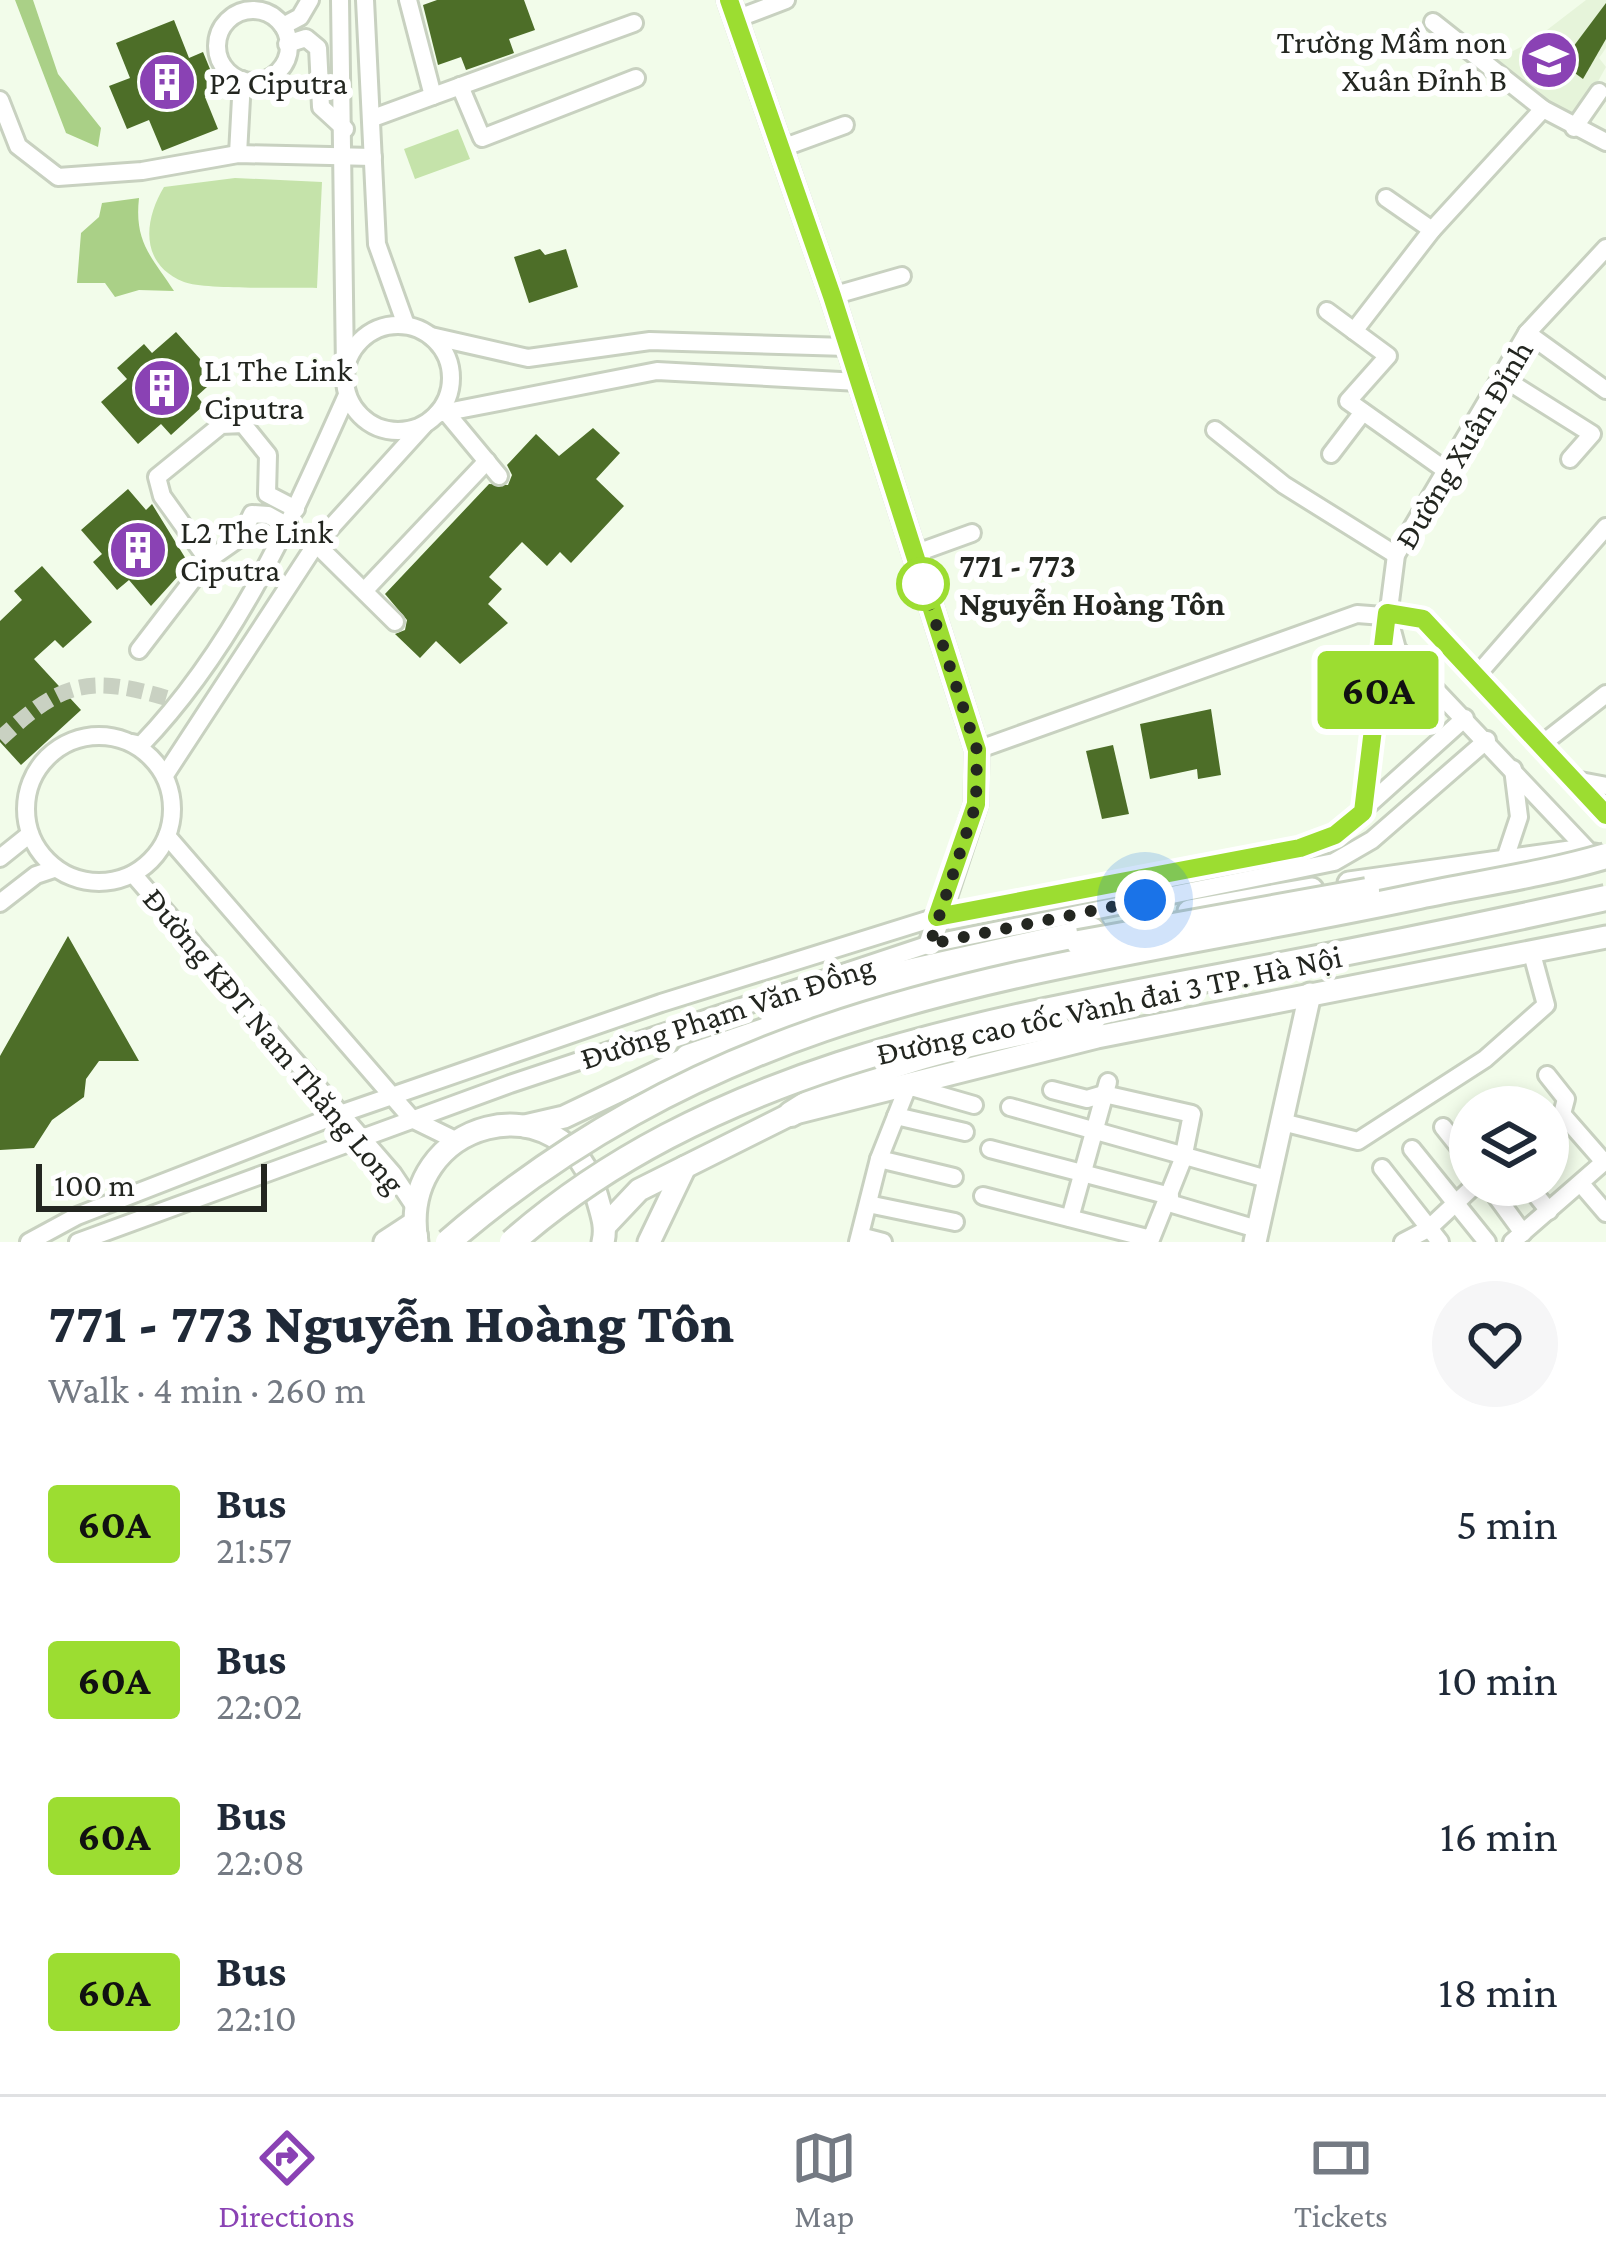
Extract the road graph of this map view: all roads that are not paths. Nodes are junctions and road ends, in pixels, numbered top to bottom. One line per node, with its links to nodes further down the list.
1 (310, 0): 9 (street)
2 (340, 0): 20 (street)
3 (365, 0): 17 (street)
4 (409, 0): 14 (street)
5 (786, 0): 6 (street)
6 (732, 9): 22 (main road)
7 (1433, 22): 16 (street)
8 (634, 23): 12 (street)
9 (285, 35): 11 (street); 11 (street); 20 (street)
10 (636, 78): 12 (street)
11 (242, 80): 23 (street)
12 (460, 86): 14 (street)
13 (1599, 92): 19 (street)
14 (434, 96): 17 (street)
15 (0, 100): 23 (street)
16 (1543, 109): 19 (street); 27 (street)
17 (373, 118): 25 (street)
18 (845, 124): 22 (street)
19 (1574, 128): 21 (street)
20 (345, 129): 24 (street)
21 (1606, 142)
22 (782, 148): 32 (main road)
23 (248, 154): 24 (street)
24 (345, 156): 25 (street); 39 (street)
25 (373, 157): 34 (street)
26 (1386, 198): 27 (street)
27 (1432, 230): 35 (street)
28 (1606, 248): 29 (street, Đường Xuân Đỉnh)
29 (1588, 268): 31 (street); 36 (street, Đường Xuân Đỉnh)
30 (902, 276): 32 (street)
31 (1606, 282)
32 (832, 296): 38 (main road)
33 (1327, 311): 35 (street)
34 (406, 325): 37 (street); 39 (street)
35 (1354, 331): 44 (street)
36 (1527, 333): 40 (street, Đường Xuân Đỉnh); 42 (street)
37 (431, 336): 38 (street); 45 (street)
38 (847, 347): 41 (main road)
39 (345, 370): 43 (street)
40 (1503, 378): 48 (street); 50 (street, Đường Xuân Đỉnh)
41 (860, 382): 45 (street); 56 (main road)
42 (1606, 390)
43 (347, 394): 45 (street); 52 (street)
44 (1363, 412): 47 (street); 50 (street)
45 (436, 417): 49 (street); 55 (street)
46 (1215, 430): 57 (street)
47 (1331, 454)
48 (1570, 459)
49 (487, 461): 51 (street); 59 (street)
50 (1448, 472): 57 (street, Đường Xuân Đỉnh)
51 (499, 476)
52 (292, 518): 58 (street); 58 (street); 67 (street)
53 (1606, 527): 63 (street)
54 (972, 533): 56 (street)
55 (316, 544): 59 (street); 71 (street)
56 (914, 554): 69 (main road)
57 (1396, 555): 60 (street, Đường Xuân Đỉnh)
58 (208, 560): 62 (street)
59 (365, 590): 61 (street)
60 (1387, 613): 63 (street); 65 (street); 69 (street); 74 (street, Đường Xuân Đỉnh)
61 (395, 622)
62 (139, 650)
63 (1478, 674): 68 (street)
64 (1606, 694): 68 (street)
65 (1465, 718): 66 (street); 74 (street, Đường Phạm Văn Đồng)
66 (1487, 740): 70 (street); 87 (street, Đường Phạm Văn Đồng)
67 (131, 742): 71 (street); 76 (street)
68 (1542, 744): 72 (street)
69 (977, 750): 85 (main road)
70 (1513, 769): 79 (street); 80 (street)
71 (165, 776): 77 (street)
72 (1575, 780): 73 (street); 75 (street)
73 (1606, 786)
74 (1363, 812): 85 (street, Đường Phạm Văn Đồng)
75 (1606, 815)
76 (30, 834): 78 (street); 81 (street)
77 (167, 836): 82 (street); 96 (street, Đường KĐT Nam Thăng Long)
78 (0, 858)
79 (1598, 859): 80 (main road, Đường Phạm Văn Đồng); 90 (main road, Đường Phạm Văn Đồng); 90 (highway, bridge); 144 (highway, Đường cao tốc Vành đai 3 TP. Hà Nội, bridge)
80 (1504, 862): 90 (main road, Đường Phạm Văn Đồng)
81 (54, 869): 82 (street); 83 (street)
82 (133, 874): 100 (street, Đường KĐT Nam Thăng Long)
83 (0, 903)
84 (1606, 903): 99 (highway); 99 (main road); 145 (highway, Đường cao tốc Vành đai 3 TP. Hà Nội, bridge)
85 (937, 917): 87 (main road); 96 (street, Đường Phạm Văn Đồng)
86 (1606, 937): 88 (main road)
87 (930, 944): 102 (street, Đường Phạm Văn Đồng)
88 (1531, 950): 89 (main road); 103 (street)
89 (1310, 994): 92 (main road); 103 (main road)
90 (688, 1058): 104 (main road, Đường Phạm Văn Đồng)
91 (1546, 1075): 93 (street)
92 (908, 1086): 97 (street); 99 (main road); 101 (street)
93 (1555, 1086)
94 (1106, 1088): 95 (street); 105 (street); 114 (street)
95 (1052, 1090)
96 (394, 1094): 100 (street, Đường Phạm Văn Đồng); 102 (street, Đường KĐT Nam Thăng Long)
97 (974, 1106)
98 (1010, 1107): 105 (street)
99 (790, 1114): 115 (main road)
100 (337, 1115): 110 (street, Đường KĐT Nam Thăng Long); 141 (street, Đường Phạm Văn Đồng)
101 (896, 1116): 107 (street); 116 (street)
102 (412, 1119): 110 (street, Đường Phạm Văn Đồng); 111 (street, Đường KĐT Nam Thăng Long)
103 (1282, 1122): 121 (main road)
104 (525, 1126): 111 (main road, Đường Phạm Văn Đồng); 136 (main road)
105 (1092, 1127): 114 (street); 119 (street)
106 (1443, 1127): 109 (street)
107 (965, 1132)
108 (1569, 1132): 117 (street)
109 (1449, 1135)
110 (357, 1138): 135 (street, Đường KĐT Nam Thăng Long); 142 (street, Đường Phạm Văn Đồng)
111 (455, 1140): 135 (main road)
112 (989, 1149): 119 (street)
113 (1412, 1149): 124 (street)
114 (1184, 1159): 121 (street); 125 (street)
115 (691, 1160): 136 (main road); 146 (main road)
116 (879, 1160): 120 (street); 126 (street)
117 (1605, 1162): 122 (street)
118 (1382, 1168): 137 (street)
119 (1082, 1172): 125 (street); 133 (street)
120 (954, 1177)
121 (1268, 1179): 138 (main road)
122 (1582, 1185): 131 (street); 132 (street)
123 (983, 1196): 133 (street)
124 (1449, 1196)
125 (1170, 1199): 133 (street); 138 (street)
126 (868, 1204): 134 (street); 140 (street)
127 (1452, 1206): 137 (street)
128 (1457, 1206): 149 (street)
129 (1499, 1206): 139 (street)
130 (1545, 1206): 131 (street)
131 (1549, 1211): 139 (street)
132 (1606, 1213)
133 (1070, 1218)
134 (955, 1222)
135 (414, 1230): 143 (main road)
136 (604, 1234)
137 (1434, 1235): 148 (street)
138 (1256, 1236)
139 (1517, 1238)
140 (859, 1239): 147 (street)
141 (29, 1242)
142 (78, 1242)
143 (385, 1242)
144 (448, 1242)
145 (512, 1242)
146 (649, 1242)
147 (883, 1242)
148 (1403, 1242)
149 (1487, 1242)

